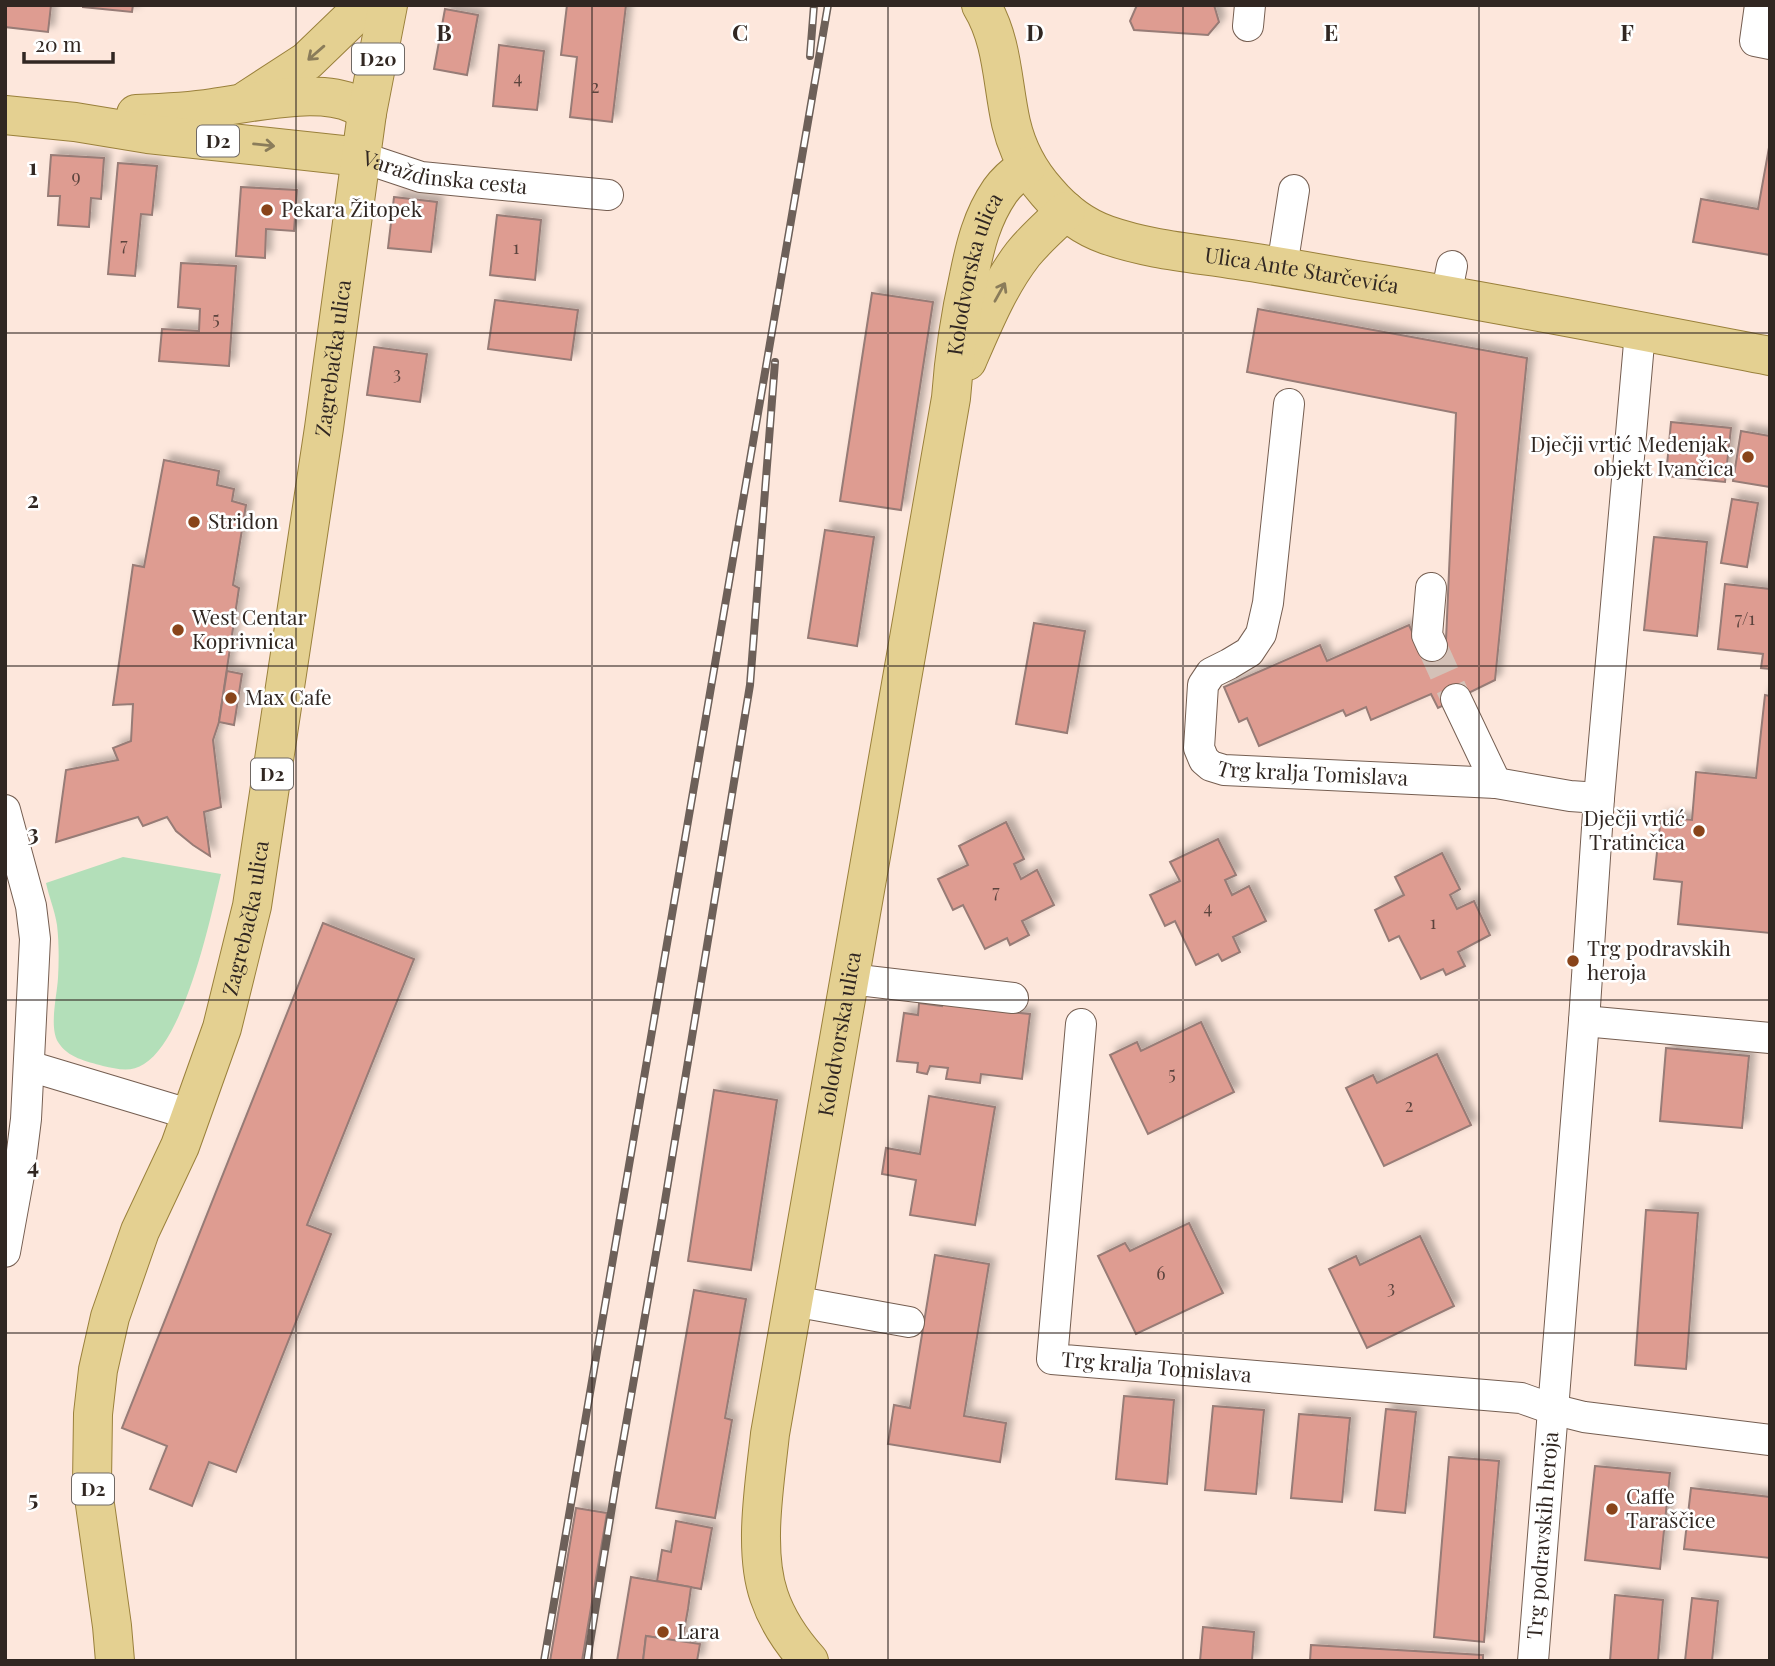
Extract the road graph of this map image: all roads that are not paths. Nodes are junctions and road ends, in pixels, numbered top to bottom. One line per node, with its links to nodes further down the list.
1 (365, 5): 6 (main road, one-way to 6)
2 (388, 5): 7 (main road, D20)
3 (981, 5): 11 (main road, Ulica Ante Starčevića)
4 (1760, 5): 5 (street)
5 (1770, 44)
6 (242, 104): 7 (main road, Varaždinska cesta / D2); 9 (main road, Varaždinska cesta / D2)
7 (367, 113): 10 (main road, D2)
8 (5, 116): 9 (main road, Varaždinska cesta / D2)
9 (75, 122): 10 (main road, Varaždinska cesta / D2, one-way to 10)
10 (361, 157): 13 (street, Varaždinska cesta); 32 (main road, Zagrebačka ulica / D2)
11 (1027, 166): 14 (main road, Ulica Ante Starčevića); 18 (main road, Kolodvorska ulica)
12 (1294, 190): 15 (street)
13 (608, 195)
14 (1066, 211): 15 (main road, Ulica Ante Starčevića); 18 (main road, Kolodvorska ulica, one-way to 14)
15 (1282, 267): 16 (main road, Ulica Ante Starčevića)
16 (1640, 331): 17 (main road, Ulica Ante Starčevića); 24 (street, Trg podravskih heroja)
17 (1770, 356)
18 (951, 398): 26 (main road, Kolodvorska ulica)
19 (1289, 404): 23 (street, Trg kralja Tomislava)
20 (1431, 588): 21 (street)
21 (1432, 646)
22 (1456, 699): 23 (street)
23 (1496, 783): 24 (street, Trg kralja Tomislava)
24 (1599, 798): 28 (street, Trg podravskih heroja)
25 (5, 810): 31 (street)
26 (850, 979): 27 (street); 34 (main road, Kolodvorska ulica)
27 (1013, 998)
28 (1584, 1021): 30 (street); 36 (street, Trg podravskih heroja)
29 (1081, 1024): 36 (street, Trg kralja Tomislava)
30 (1770, 1038)
31 (29, 1066): 32 (street); 33 (street)
32 (192, 1115): 38 (main road, Zagrebačka ulica / D2)
33 (5, 1252)
34 (793, 1301): 35 (street); 39 (main road, Kolodvorska ulica)
35 (909, 1322)
36 (1552, 1409): 37 (street, Trg podravskih heroja); 40 (street, Trg podravskih heroja)
37 (1770, 1440)
38 (116, 1661)
39 (809, 1661)
40 (1533, 1661)

